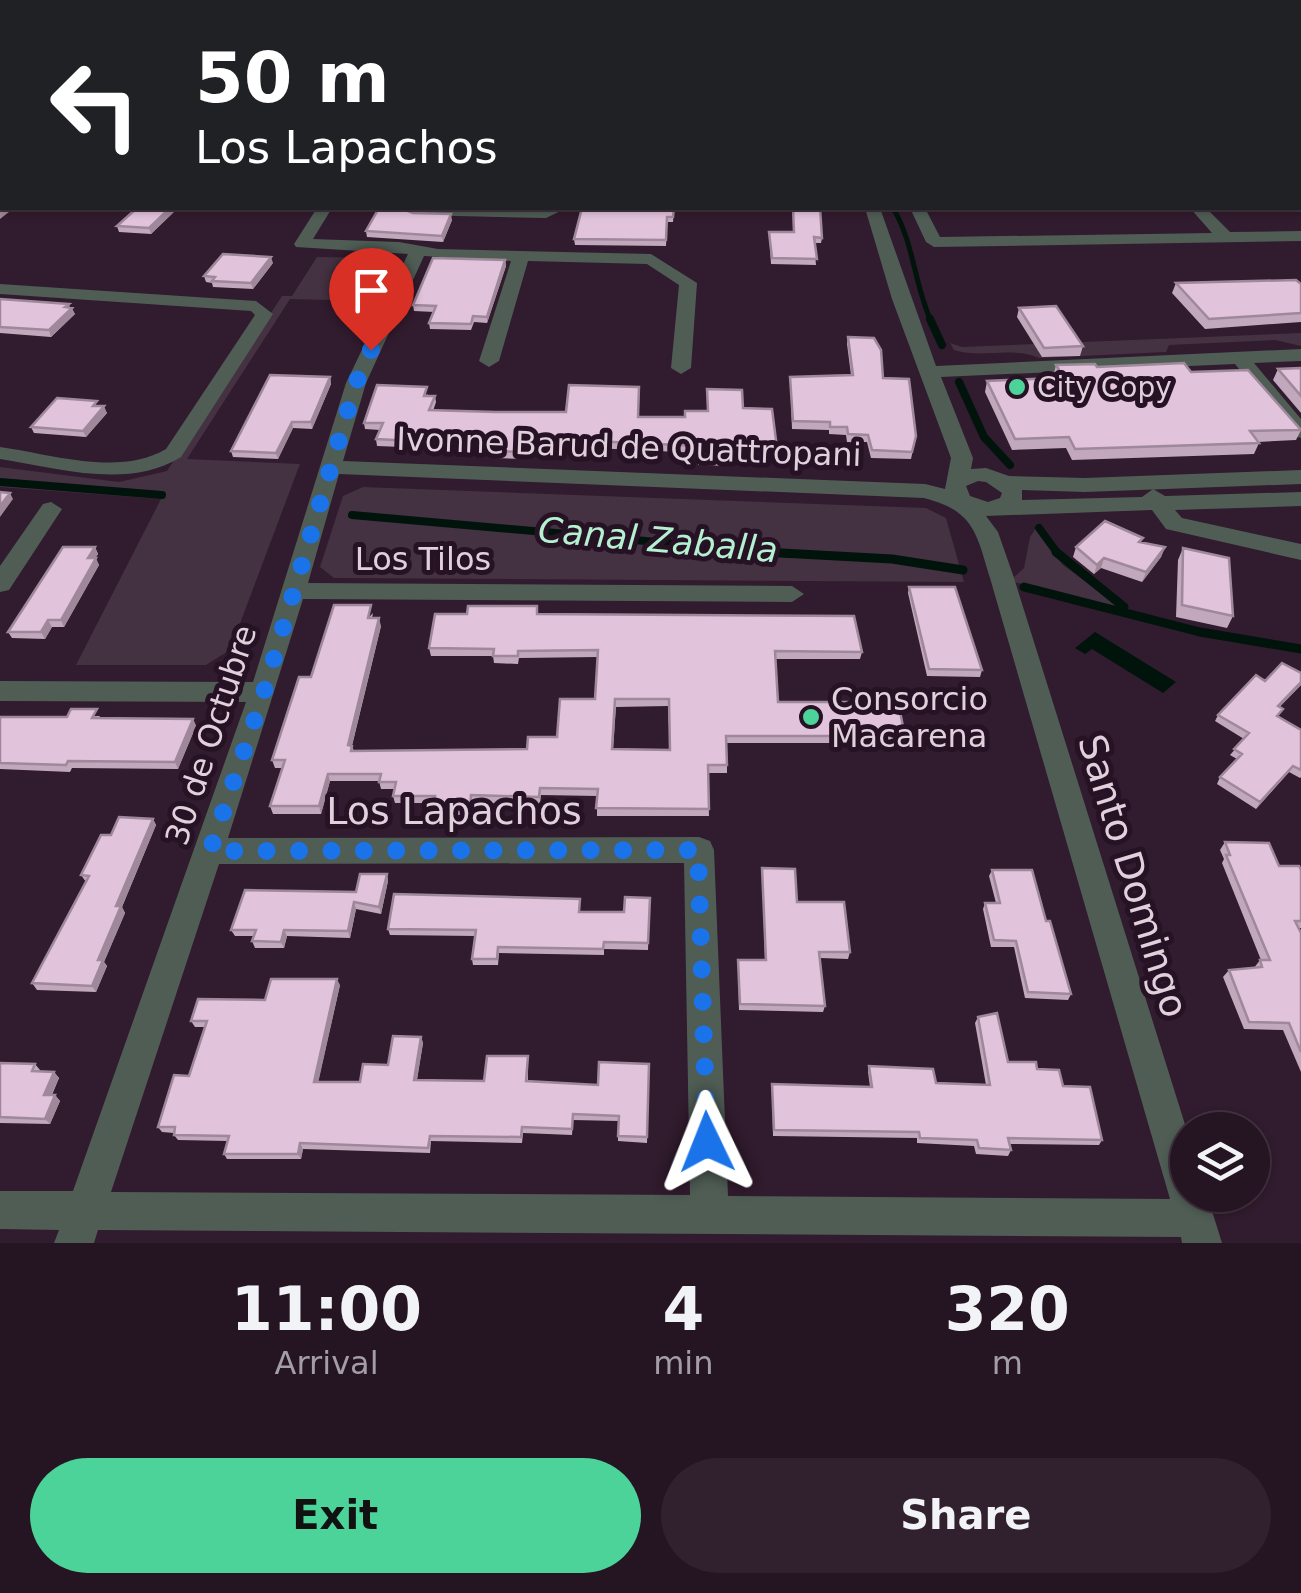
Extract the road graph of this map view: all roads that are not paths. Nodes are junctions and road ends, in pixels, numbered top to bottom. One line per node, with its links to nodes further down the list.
1 (321, 210): 9 (street)
2 (415, 210): 3 (street)
3 (554, 210)
4 (873, 210): 16 (street, Santo Domingo)
5 (919, 210): 8 (street)
6 (1200, 210): 8 (street)
7 (1301, 236): 8 (street)
8 (1225, 237)
9 (418, 251): 10 (street); 19 (street, 30 de Octubre)
10 (521, 256): 14 (street); 15 (street)
11 (0, 289): 18 (street)
12 (1301, 355): 13 (street)
13 (1240, 358): 16 (street); 17 (street)
14 (489, 361)
15 (681, 368)
16 (931, 372): 22 (street, Santo Domingo)
17 (1301, 432)
18 (0, 453)
19 (330, 467): 22 (street, Ivonne Barud de Quattropani); 29 (street, 30 de Octubre)
20 (1301, 477): 23 (street)
21 (1000, 479): 22 (street, Ivonne Barud de Quattropani); 23 (street); 26 (street)
22 (960, 485): 26 (street, Santo Domingo)
23 (1152, 493): 24 (street); 26 (street); 27 (street)
24 (1301, 498)
25 (50, 510): 28 (street)
26 (994, 516): 37 (street, Santo Domingo)
27 (1301, 552)
28 (0, 584)
29 (294, 591): 30 (street, Los Tilos); 32 (street, 30 de Octubre)
30 (792, 594)
31 (0, 691): 32 (street)
32 (264, 692): 33 (street, 30 de Octubre)
33 (210, 851): 35 (street, Los Lapachos); 36 (street, 30 de Octubre)
34 (0, 1210): 36 (street)
35 (710, 1215): 36 (street); 37 (street)
36 (80, 1227)
37 (1198, 1231)

